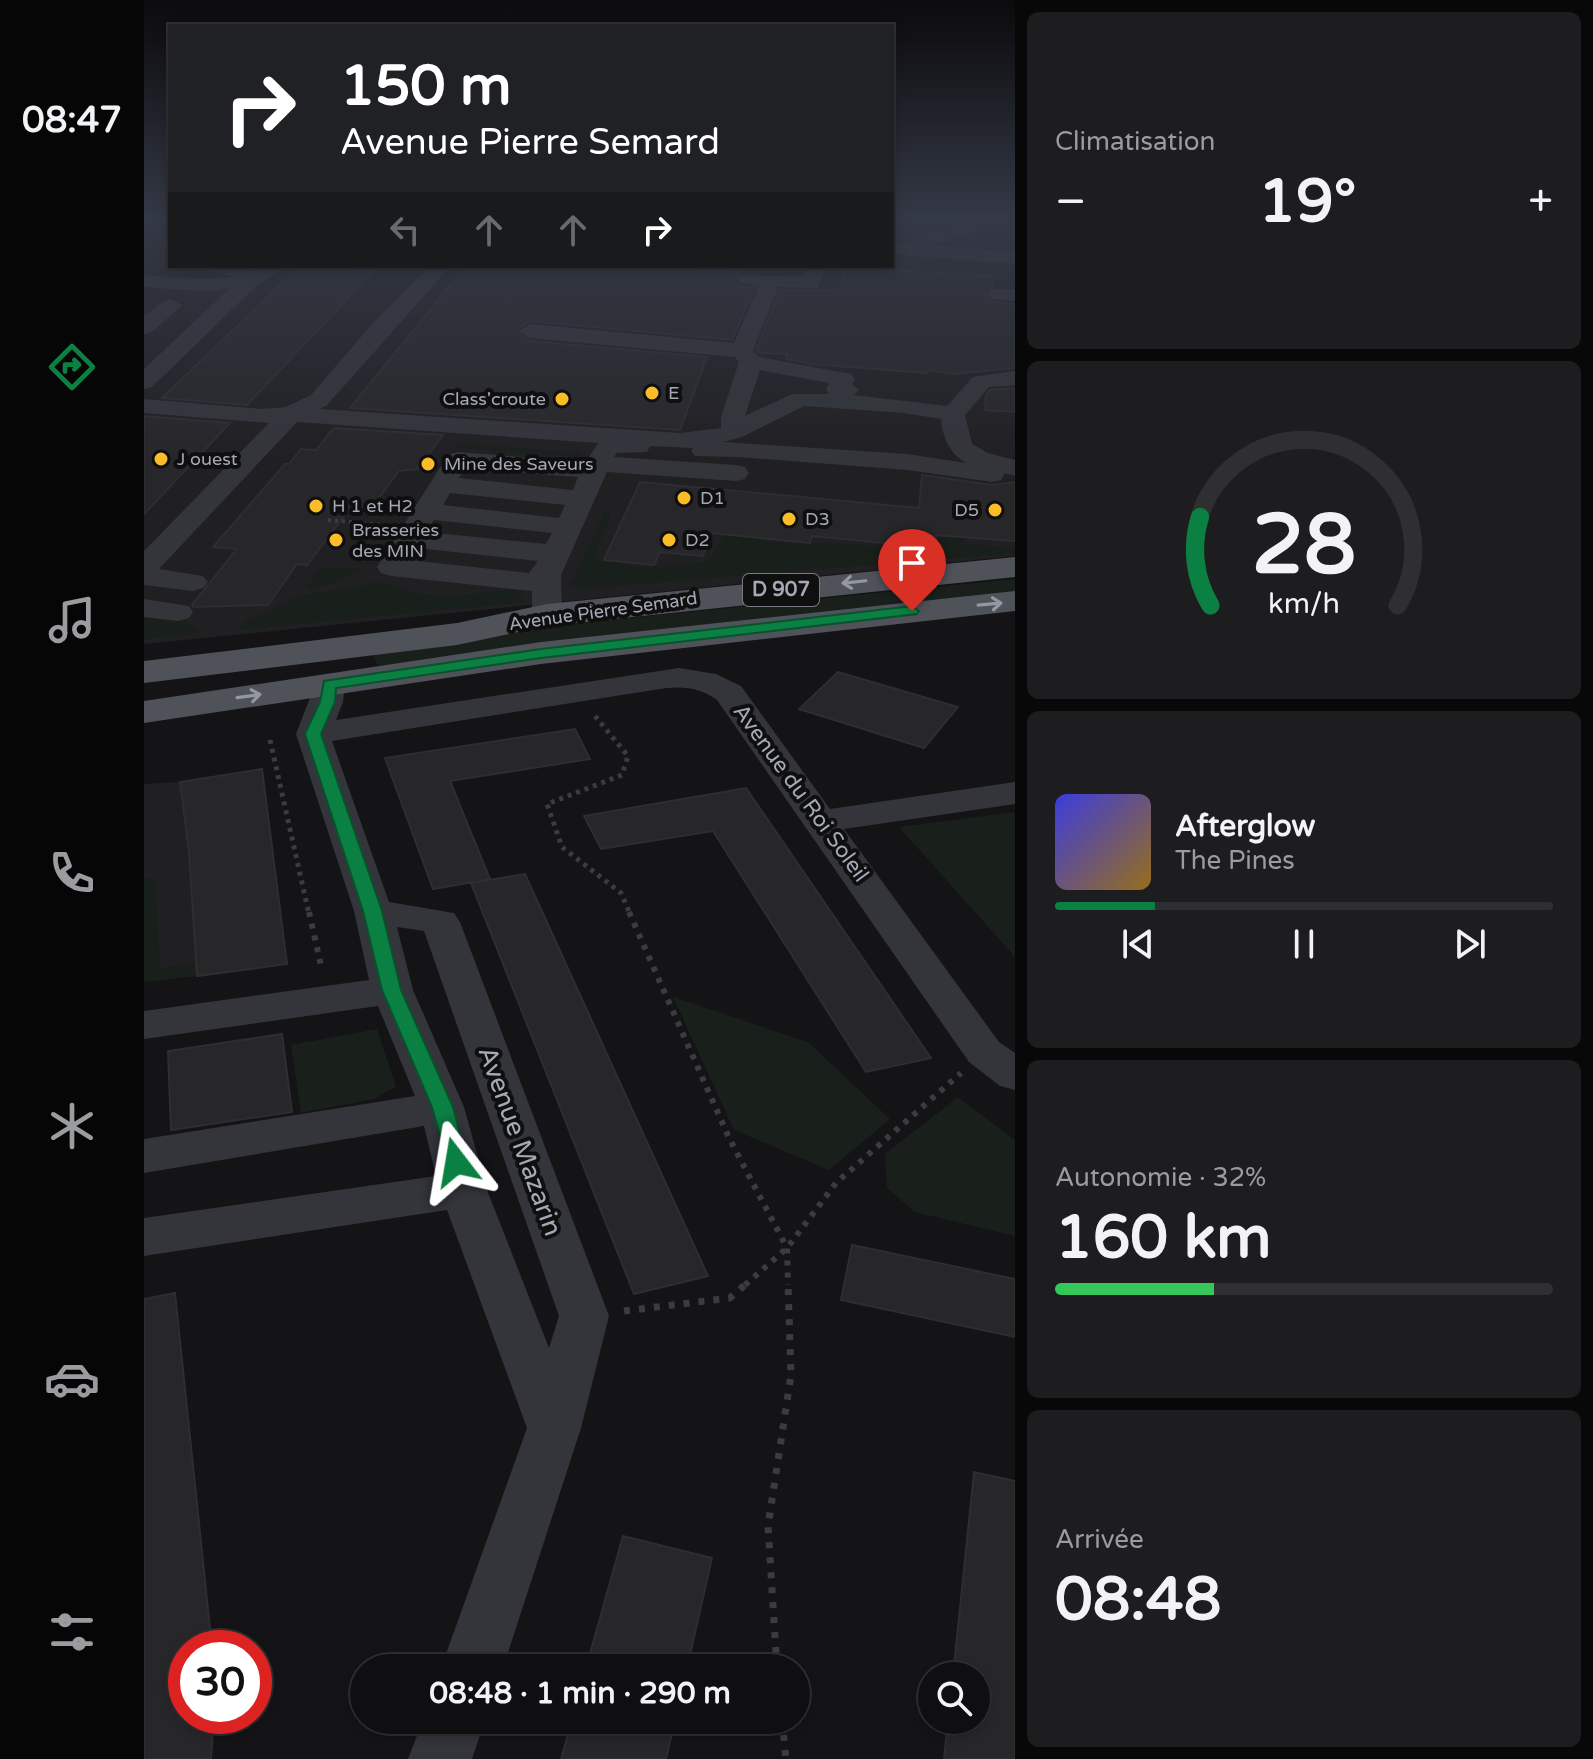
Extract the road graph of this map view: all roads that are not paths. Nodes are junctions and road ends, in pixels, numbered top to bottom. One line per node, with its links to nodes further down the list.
1 (231, 300): 4 (street)
2 (408, 300): 13 (street)
3 (752, 300): 7 (street)
4 (222, 309): 5 (street); 8 (street)
5 (144, 327)
6 (530, 331): 7 (street)
7 (747, 356): 12 (street); 14 (street)
8 (156, 360): 10 (street)
9 (1015, 378): 12 (street)
10 (144, 382)
11 (144, 406): 13 (street)
12 (959, 406): 14 (street); 16 (street)
13 (291, 414): 14 (street); 27 (street)
14 (733, 432)
15 (597, 467): 17 (street); 19 (street); 20 (street); 22 (street)
16 (1015, 468)
17 (964, 470): 18 (street); 21 (street)
18 (1015, 477)
19 (442, 484): 22 (street); 23 (street)
20 (864, 484)
21 (911, 489)
22 (583, 499): 24 (street)
23 (416, 526): 24 (street); 25 (street)
24 (569, 527): 25 (street)
25 (551, 564): 33 (street)
26 (1015, 567): 33 (main road, Avenue Pierre Semard / D 907, one-way to 33)
27 (144, 568)
28 (144, 576): 29 (street)
29 (193, 582)
30 (1015, 601): 37 (main road, Avenue Pierre Semard / D 907, one-way to 30)
31 (144, 608): 32 (street)
32 (178, 612)
33 (547, 615): 34 (main road, Avenue Pierre Semard / D 907); 35 (main road)
34 (457, 634): 36 (main road, Avenue Pierre Semard / D 907); 38 (main road)
35 (144, 654)
36 (144, 672)
37 (329, 684): 39 (main road, Avenue Pierre Semard / D 907, one-way to 37); 40 (street)
38 (144, 687)
39 (144, 712)
40 (292, 737): 42 (street, Avenue du Roi Soleil); 43 (street)
41 (1015, 793): 42 (street)
42 (822, 821): 46 (street, Avenue du Roi Soleil)
43 (373, 911): 44 (street); 51 (street, Avenue Mazarin)
44 (392, 990): 45 (street); 47 (street)
45 (144, 1025)
46 (1000, 1064)
47 (442, 1107): 48 (street); 49 (street)
48 (144, 1156)
49 (463, 1190): 50 (street); 51 (street)
50 (144, 1237)
51 (554, 1428): 52 (street)
52 (477, 1654)
53 (449, 1734): 54 (street)
54 (440, 1759)

